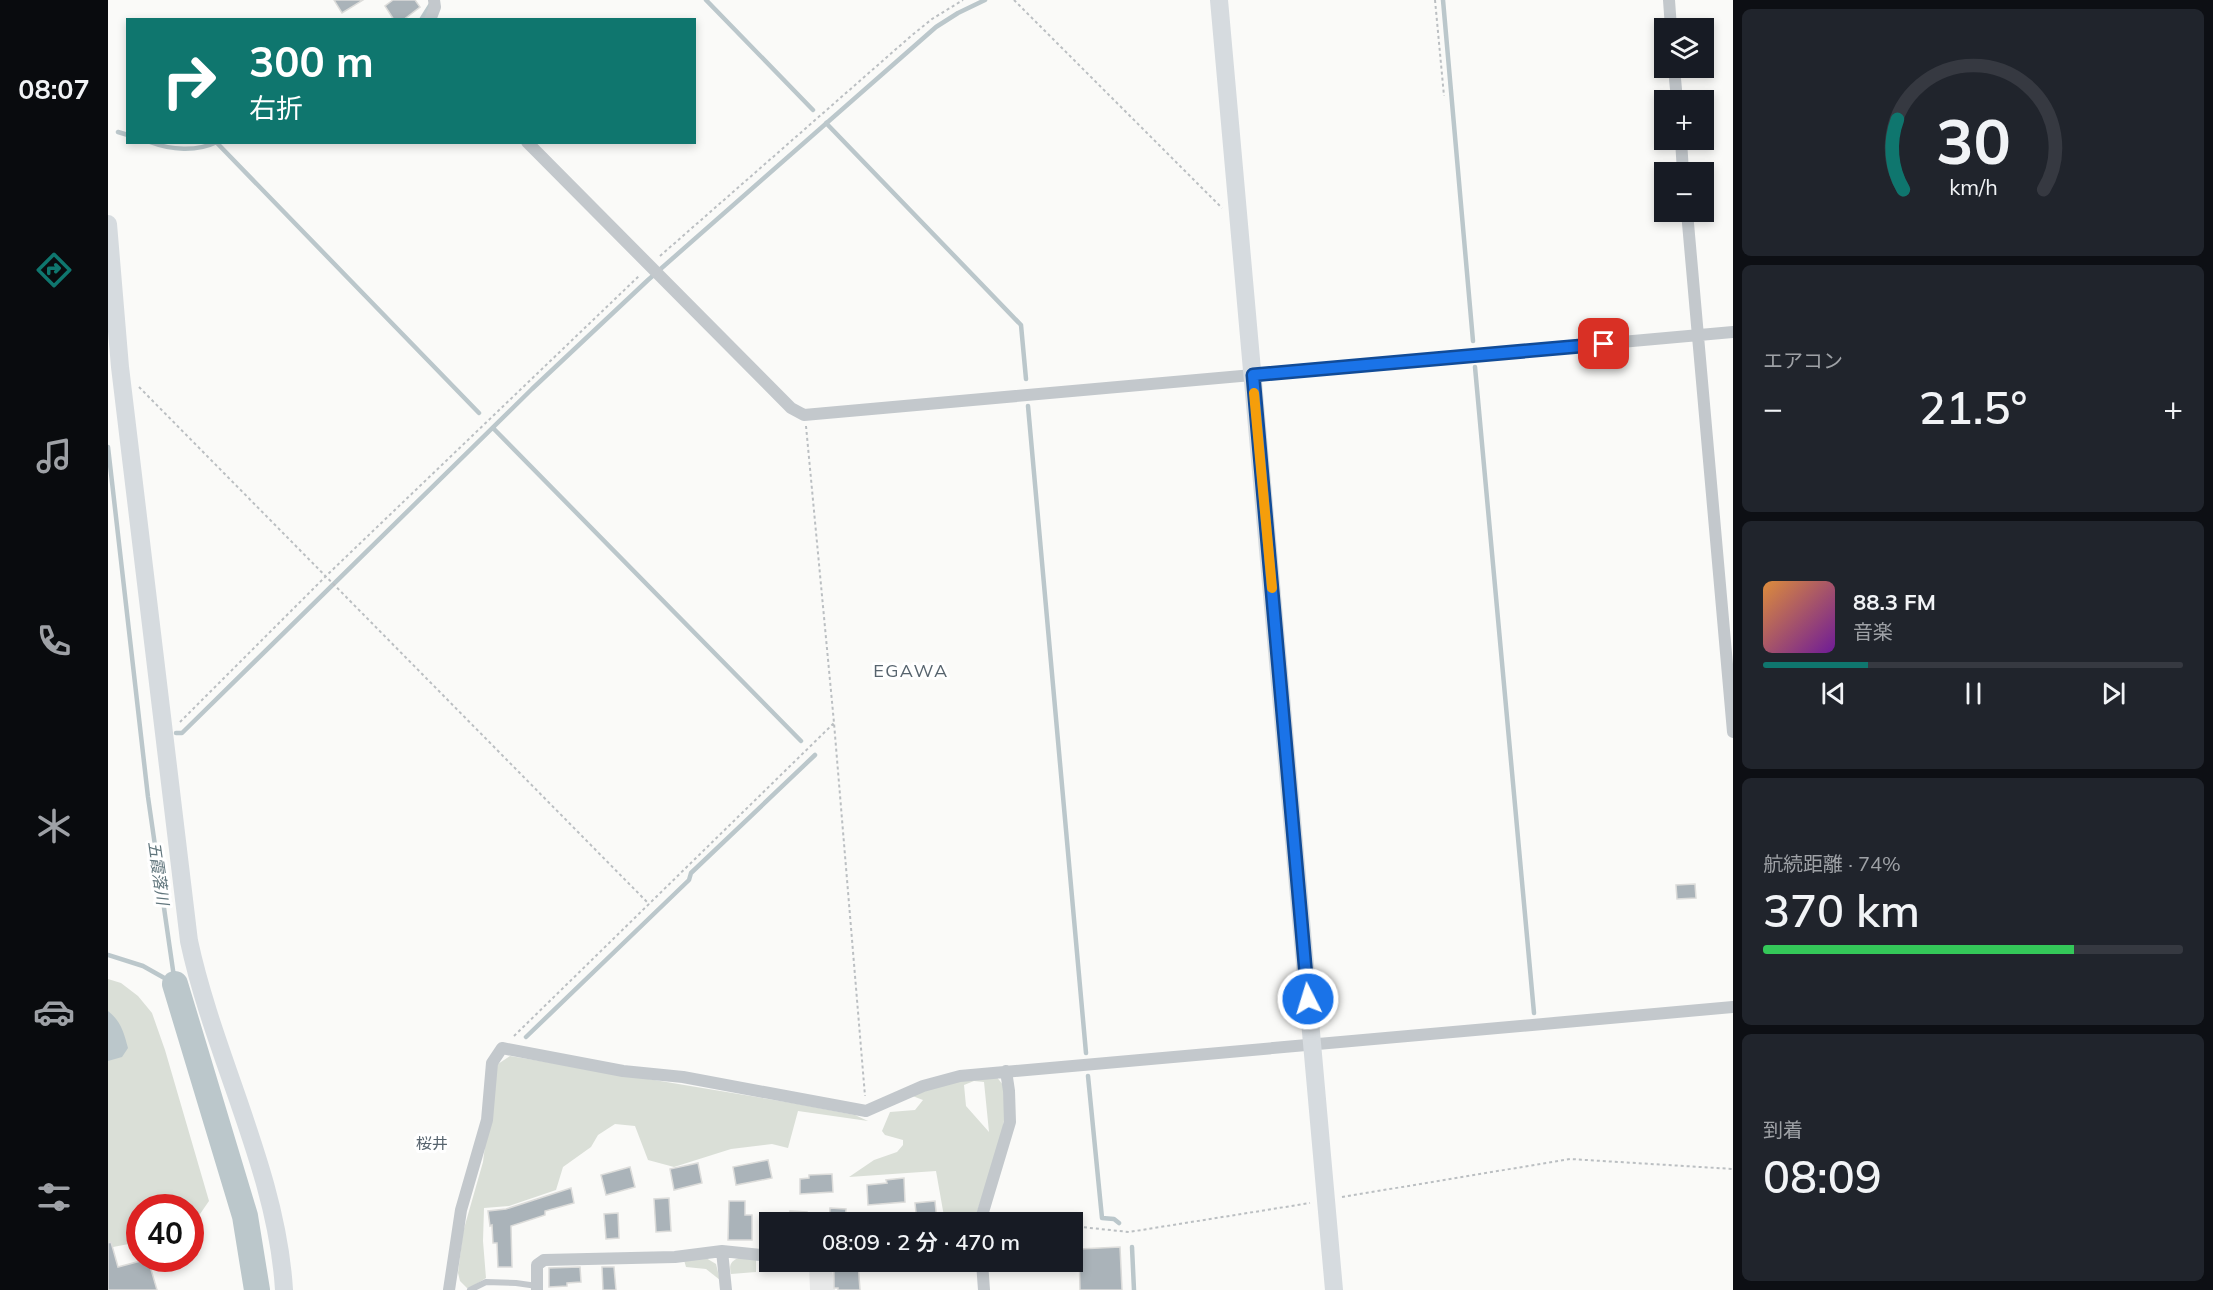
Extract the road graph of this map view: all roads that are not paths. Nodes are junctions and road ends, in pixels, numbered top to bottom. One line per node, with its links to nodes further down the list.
1 (434, 0): 4 (street)
2 (1219, 0): 11 (street)
3 (1669, 0): 5 (street)
4 (431, 18)
5 (1670, 18)
6 (529, 144): 11 (street)
7 (1688, 222): 10 (street)
8 (108, 224): 21 (street)
9 (1733, 332): 10 (street)
10 (1698, 336): 11 (street); 12 (street)
11 (1253, 375): 14 (street)
12 (1733, 732)
13 (1733, 1007): 14 (street)
14 (1312, 1046): 15 (street); 26 (street)
15 (1006, 1071): 16 (street); 22 (street)
16 (983, 1212)
17 (722, 1251): 18 (street); 20 (street); 24 (street)
18 (759, 1256)
19 (983, 1272): 25 (street)
20 (537, 1288): 23 (lane)
21 (284, 1290)
22 (448, 1290)
23 (470, 1290)
24 (726, 1290)
25 (984, 1290)
26 (1334, 1290)

